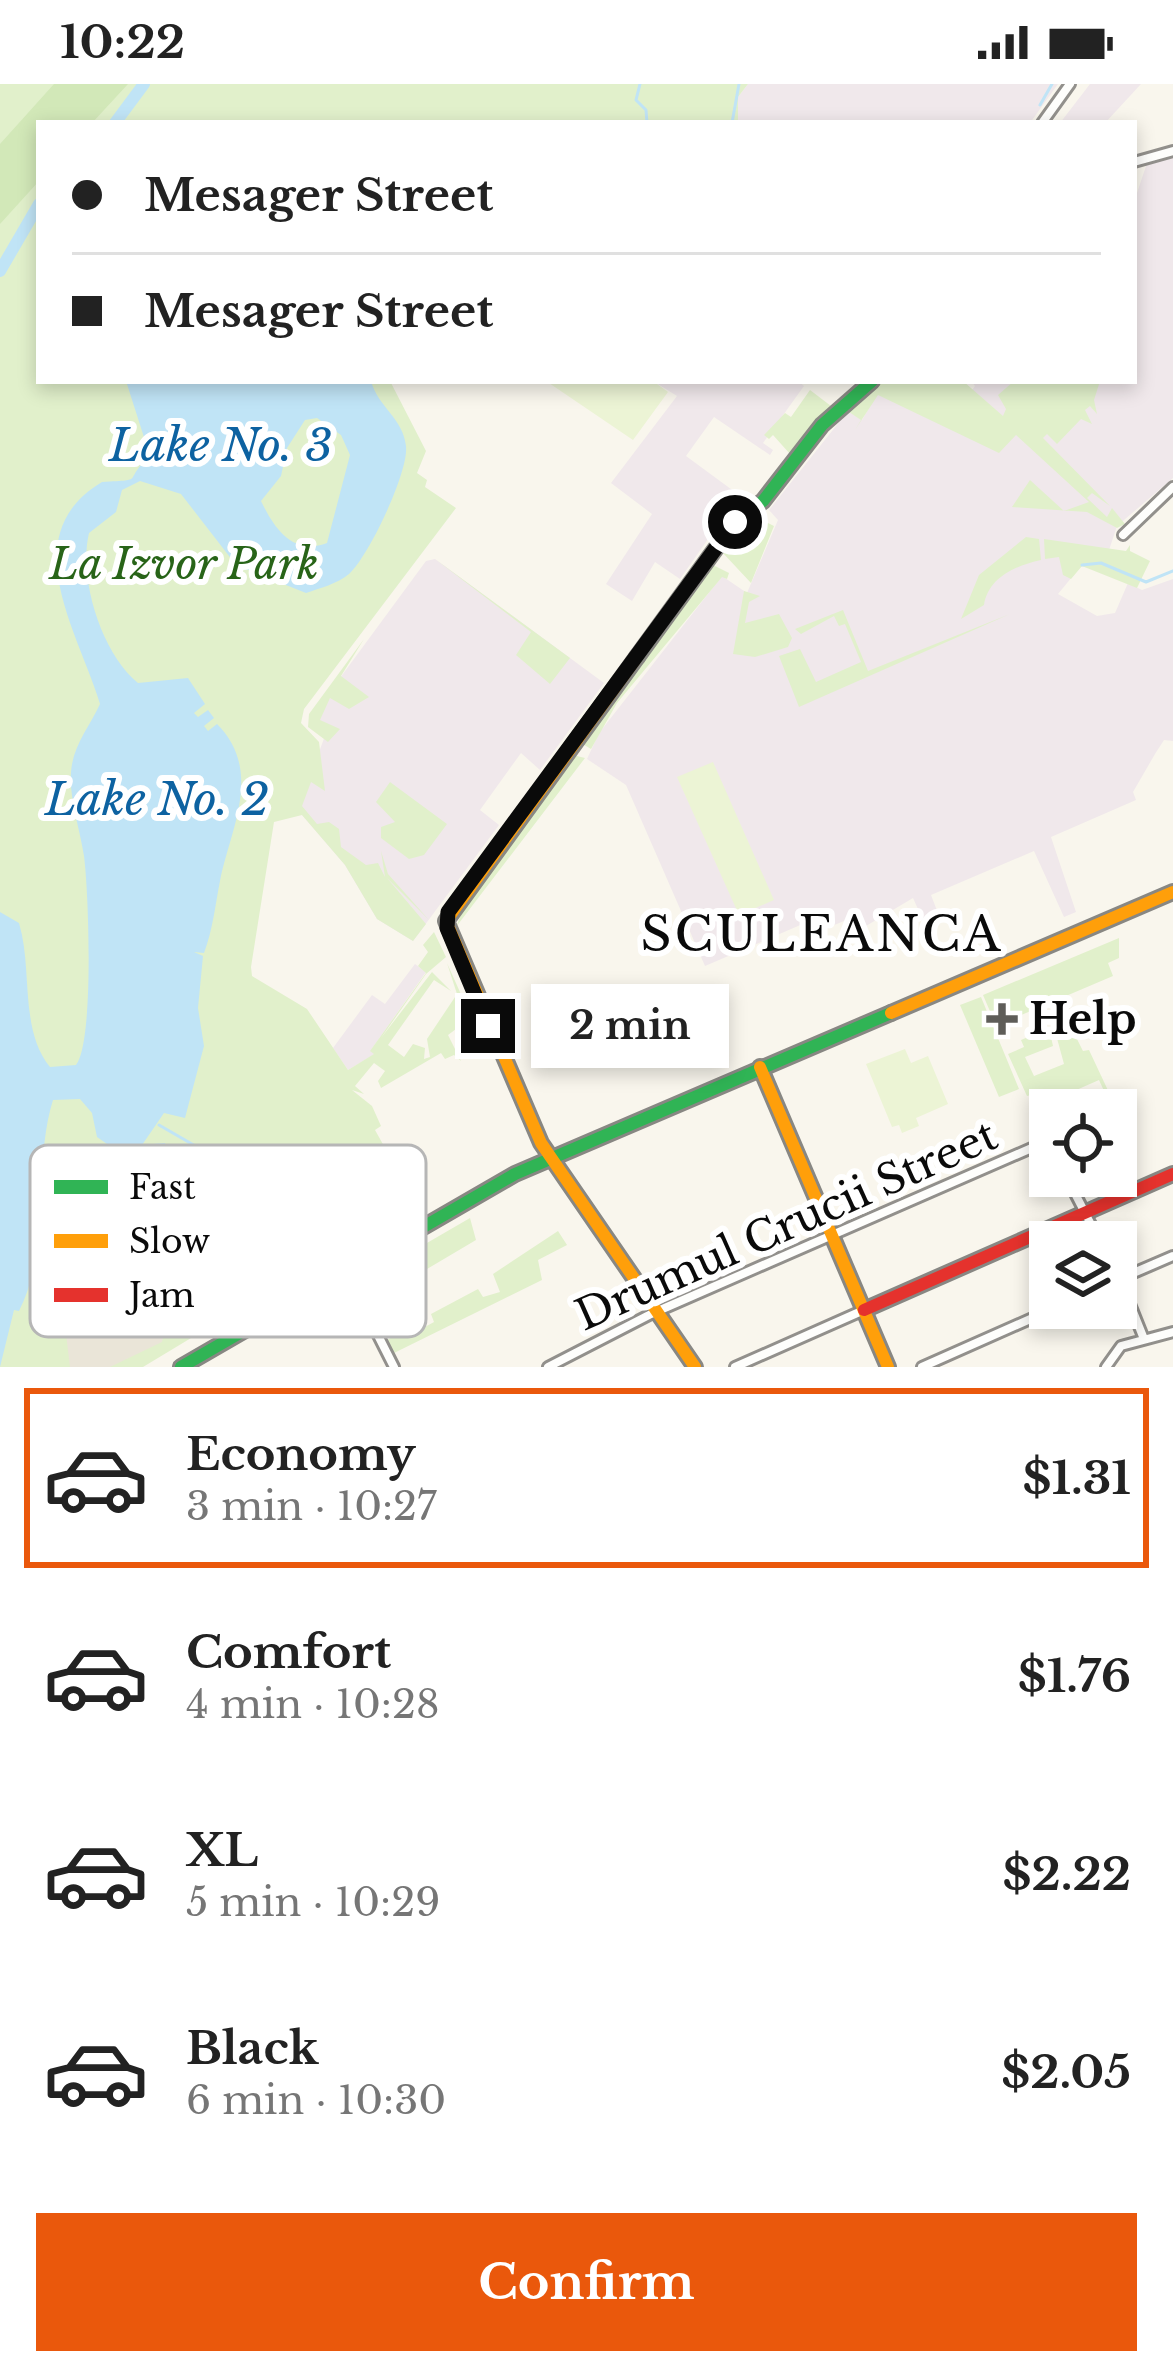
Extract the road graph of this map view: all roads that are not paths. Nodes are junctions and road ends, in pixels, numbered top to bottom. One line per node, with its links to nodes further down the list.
1 (1070, 84): 2 (street)
2 (1044, 120)
3 (1173, 152): 4 (street)
4 (1137, 161)
5 (869, 384): 11 (main road)
6 (1173, 487): 7 (street)
7 (1123, 536)
8 (1173, 892): 9 (main road)
9 (760, 1067): 11 (main road); 17 (main road)
10 (1029, 1151): 17 (street, Drumul Crucii Street)
11 (550, 1160): 15 (main road); 21 (main road)
12 (1173, 1174): 14 (main road)
13 (1077, 1197): 14 (street)
14 (1085, 1213): 16 (street); 20 (main road)
15 (426, 1221)
16 (1089, 1221)
17 (831, 1236): 20 (main road); 21 (street, Drumul Crucii Street)
18 (1173, 1256): 19 (street)
19 (1137, 1271)
20 (864, 1310): 32 (street); 33 (main road)
21 (658, 1313): 30 (street, Drumul Crucii Street); 31 (main road)
22 (1029, 1320): 34 (street)
23 (1137, 1323): 27 (street)
24 (1173, 1332): 27 (street)
25 (231, 1337): 28 (main road)
26 (379, 1337): 29 (street)
27 (1144, 1339): 35 (street)
28 (181, 1367)
29 (394, 1367)
30 (548, 1367)
31 (695, 1367)
32 (735, 1367)
33 (888, 1367)
34 (922, 1367)
35 (1106, 1367)

